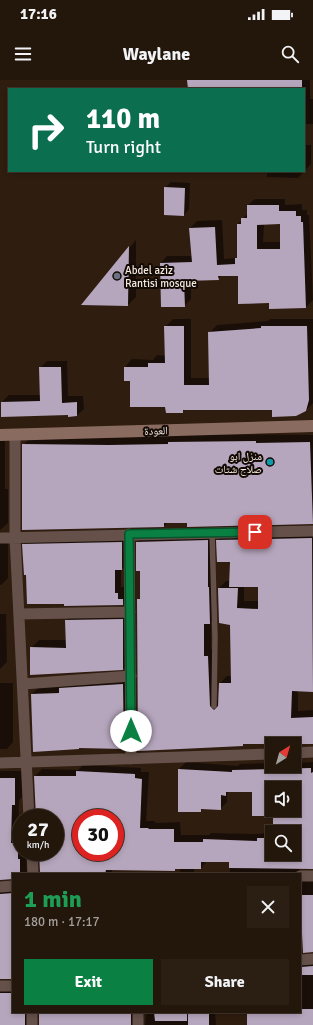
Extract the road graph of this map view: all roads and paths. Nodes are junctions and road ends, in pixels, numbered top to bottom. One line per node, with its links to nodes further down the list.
1 (313, 426): 3 (main road, العودة)
2 (0, 435): 3 (main road, العودة)
3 (15, 435): 7 (street)
4 (313, 530): 5 (street)
5 (212, 533): 6 (street); 13 (lane)
6 (129, 534): 7 (street); 9 (street)
7 (15, 537): 8 (street); 10 (street)
8 (0, 538)
9 (130, 612): 10 (street); 11 (street)
10 (19, 614): 12 (street)
11 (131, 676): 12 (street); 17 (street)
12 (23, 684): 19 (street)
13 (214, 706)
14 (313, 752): 15 (street)
15 (301, 753)
16 (265, 754): 17 (street)
17 (131, 759): 19 (street)
18 (0, 763): 19 (street)
19 (26, 763): 20 (street)
20 (29, 809)
21 (32, 861): 22 (street)
22 (33, 873)
23 (301, 876): 24 (street)
24 (313, 876)
25 (12, 886): 26 (street)
26 (0, 887)
27 (313, 959): 28 (street)
28 (301, 960)
29 (0, 986): 30 (street)
30 (12, 986)
31 (32, 1013): 33 (street)
32 (138, 1013): 34 (street)
33 (32, 1025)
34 (138, 1025)

